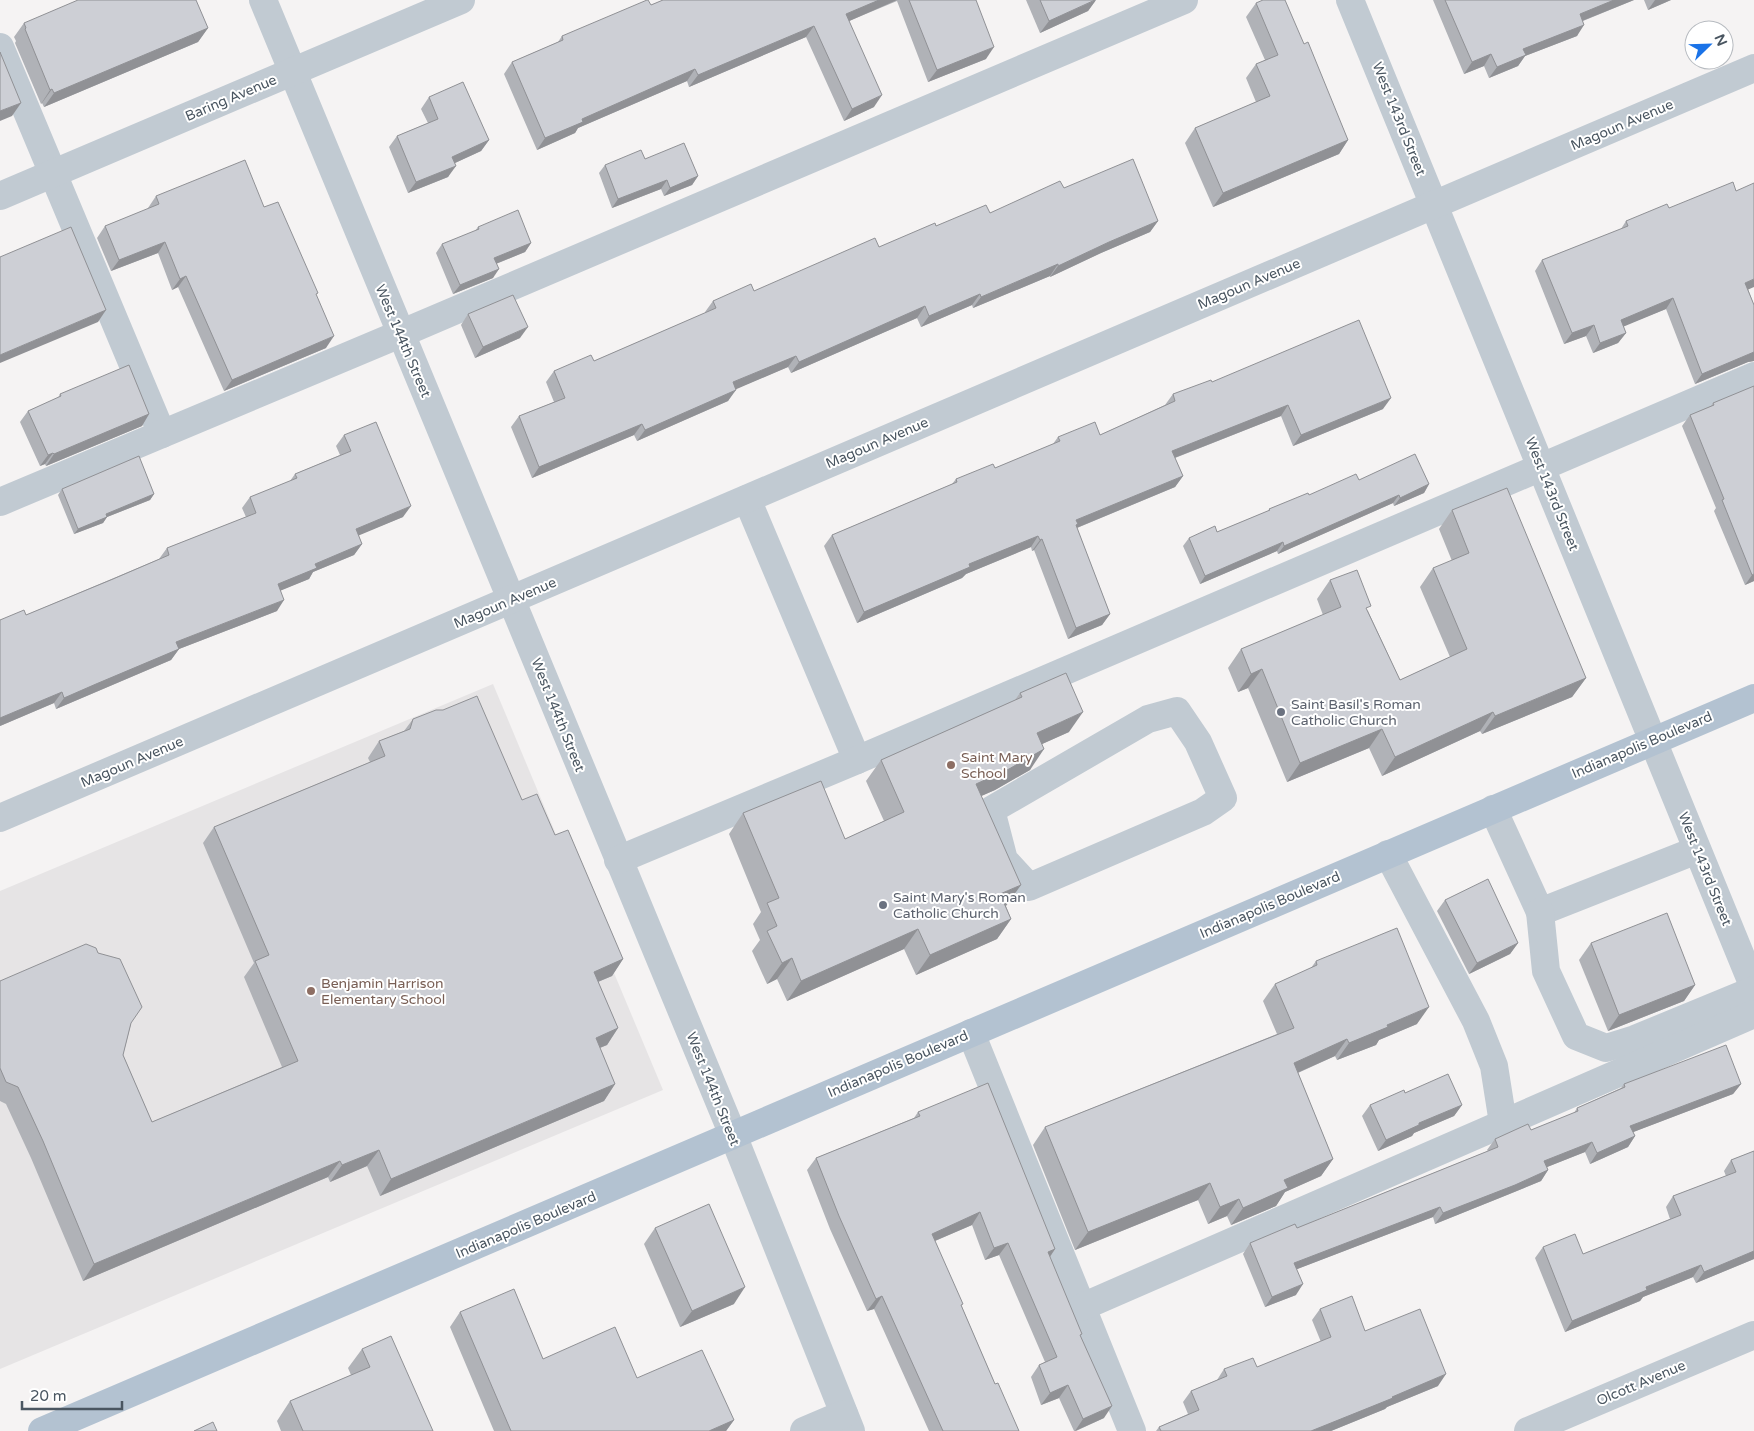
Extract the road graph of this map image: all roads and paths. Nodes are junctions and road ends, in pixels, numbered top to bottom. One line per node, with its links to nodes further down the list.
1 (263, 0): 7 (street, West 144th Street)
2 (461, 0): 7 (street, Baring Avenue)
3 (1184, 0): 11 (street)
4 (1350, 0): 10 (street, West 143rd Street)
5 (0, 47): 8 (street)
6 (1754, 68): 10 (street, Magoun Avenue)
7 (292, 72): 8 (street, Baring Avenue); 11 (street, West 144th Street)
8 (54, 174): 9 (street, Baring Avenue); 13 (street)
9 (0, 196)
10 (1434, 205): 14 (street, West 143rd Street); 15 (street, Magoun Avenue)
11 (400, 334): 13 (street); 17 (street, West 144th Street)
12 (1754, 376): 14 (street)
13 (162, 434): 16 (street)
14 (1540, 467): 20 (street, West 143rd Street); 21 (street)
15 (747, 499): 17 (street, Magoun Avenue); 21 (street)
16 (0, 502)
17 (511, 600): 23 (street, Magoun Avenue); 26 (street, West 144th Street)
18 (1754, 698): 20 (main road, Indianapolis Boulevard)
19 (1148, 719): 19 (street)
20 (1652, 741): 22 (main road, Indianapolis Boulevard); 24 (street, West 143rd Street)
21 (857, 760): 26 (street)
22 (1493, 809): 25 (main road, Indianapolis Boulevard); 27 (street)
23 (0, 818)
24 (1697, 850): 27 (street); 28 (street, West 143rd Street)
25 (1388, 854): 30 (main road, Indianapolis Boulevard); 31 (street)
26 (618, 860): 32 (street, West 144th Street)
27 (1540, 912): 28 (street)
28 (1754, 989)
29 (1754, 1014): 31 (street)
30 (971, 1033): 32 (main road, Indianapolis Boulevard); 33 (street)
31 (1503, 1123): 33 (street)
32 (733, 1135): 35 (street, West 144th Street); 36 (main road, Indianapolis Boulevard)
33 (1082, 1307): 38 (street)
34 (1754, 1335): 39 (street, Olcott Avenue)
35 (848, 1422): 37 (street)
36 (44, 1431)
37 (804, 1431)
38 (1132, 1431)
39 (1528, 1431)

